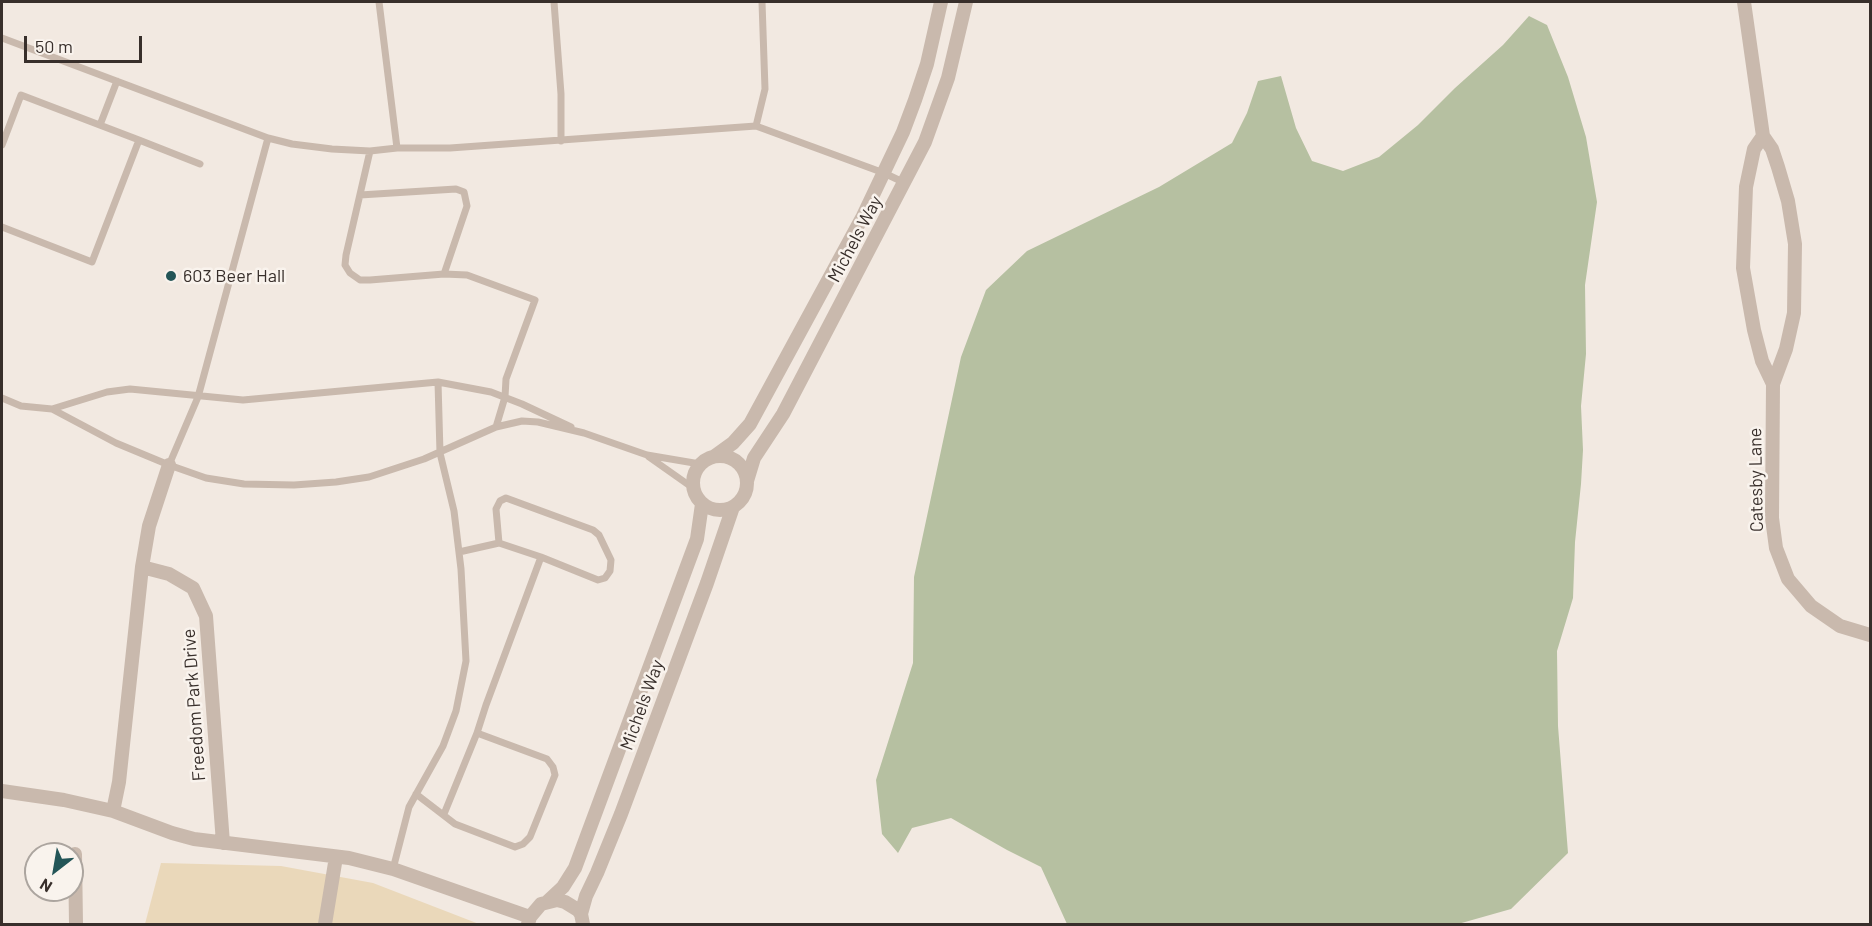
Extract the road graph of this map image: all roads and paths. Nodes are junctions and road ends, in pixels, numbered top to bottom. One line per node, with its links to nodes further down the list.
1 (379, 2): 16 (lane)
2 (554, 2): 14 (lane)
3 (762, 2): 10 (lane)
4 (941, 2): 19 (street, Michels Way)
5 (966, 2): 20 (street, Michels Way)
6 (1744, 2): 11 (street, Catesby Lane)
7 (2, 38): 8 (lane)
8 (117, 81): 9 (lane); 12 (lane)
9 (100, 125): 13 (lane); 15 (lane)
10 (756, 126): 14 (lane); 19 (lane)
11 (1763, 136): 25 (street, Catesby Lane); 25 (street, Catesby Lane)
12 (268, 138): 17 (lane); 26 (lane)
13 (139, 140): 18 (lane); 22 (lane)
14 (561, 141): 16 (lane)
15 (2, 145)
16 (397, 148): 17 (lane)
17 (370, 150): 21 (lane)
18 (200, 164)
19 (884, 173): 20 (lane); 34 (street, Michels Way)
20 (905, 183): 37 (street, Michels Way)
21 (360, 195): 23 (lane); 23 (lane)
22 (2, 227)
23 (444, 274): 27 (lane)
24 (438, 382): 26 (lane); 27 (lane); 32 (lane)
25 (1773, 384): 45 (street, Catesby Lane)
26 (198, 397): 29 (lane); 36 (lane)
27 (505, 397): 30 (lane); 31 (lane)
28 (2, 398): 29 (lane)
29 (52, 409): 36 (lane)
30 (496, 427): 31 (lane); 32 (lane)
31 (584, 433): 33 (lane)
32 (440, 453): 36 (lane); 42 (lane)
33 (647, 456): 35 (lane); 38 (lane)
34 (715, 456): 35 (street); 37 (street)
35 (700, 464): 38 (street)
36 (169, 465): 44 (street)
37 (747, 481): 40 (street)
38 (693, 489): 39 (street)
39 (702, 504): 40 (street); 54 (street, Michels Way)
40 (733, 507): 56 (street, Michels Way)
41 (499, 543): 42 (lane); 43 (lane); 43 (lane)
42 (459, 552): 48 (lane)
43 (541, 557): 46 (lane)
44 (142, 567): 49 (street); 51 (street, Freedom Park Drive)
45 (1870, 635)
46 (477, 734): 50 (lane); 50 (lane)
47 (2, 791): 49 (street)
48 (416, 794): 50 (lane); 53 (lane)
49 (113, 811): 51 (street)
50 (444, 814)
51 (223, 843): 52 (street)
52 (336, 856): 53 (street); 59 (street)
53 (393, 869): 57 (street)
54 (548, 901): 56 (street); 57 (street, Michels Way)
55 (76, 902): 58 (street)
56 (582, 919)
57 (529, 921)
58 (76, 924)
59 (325, 924)

